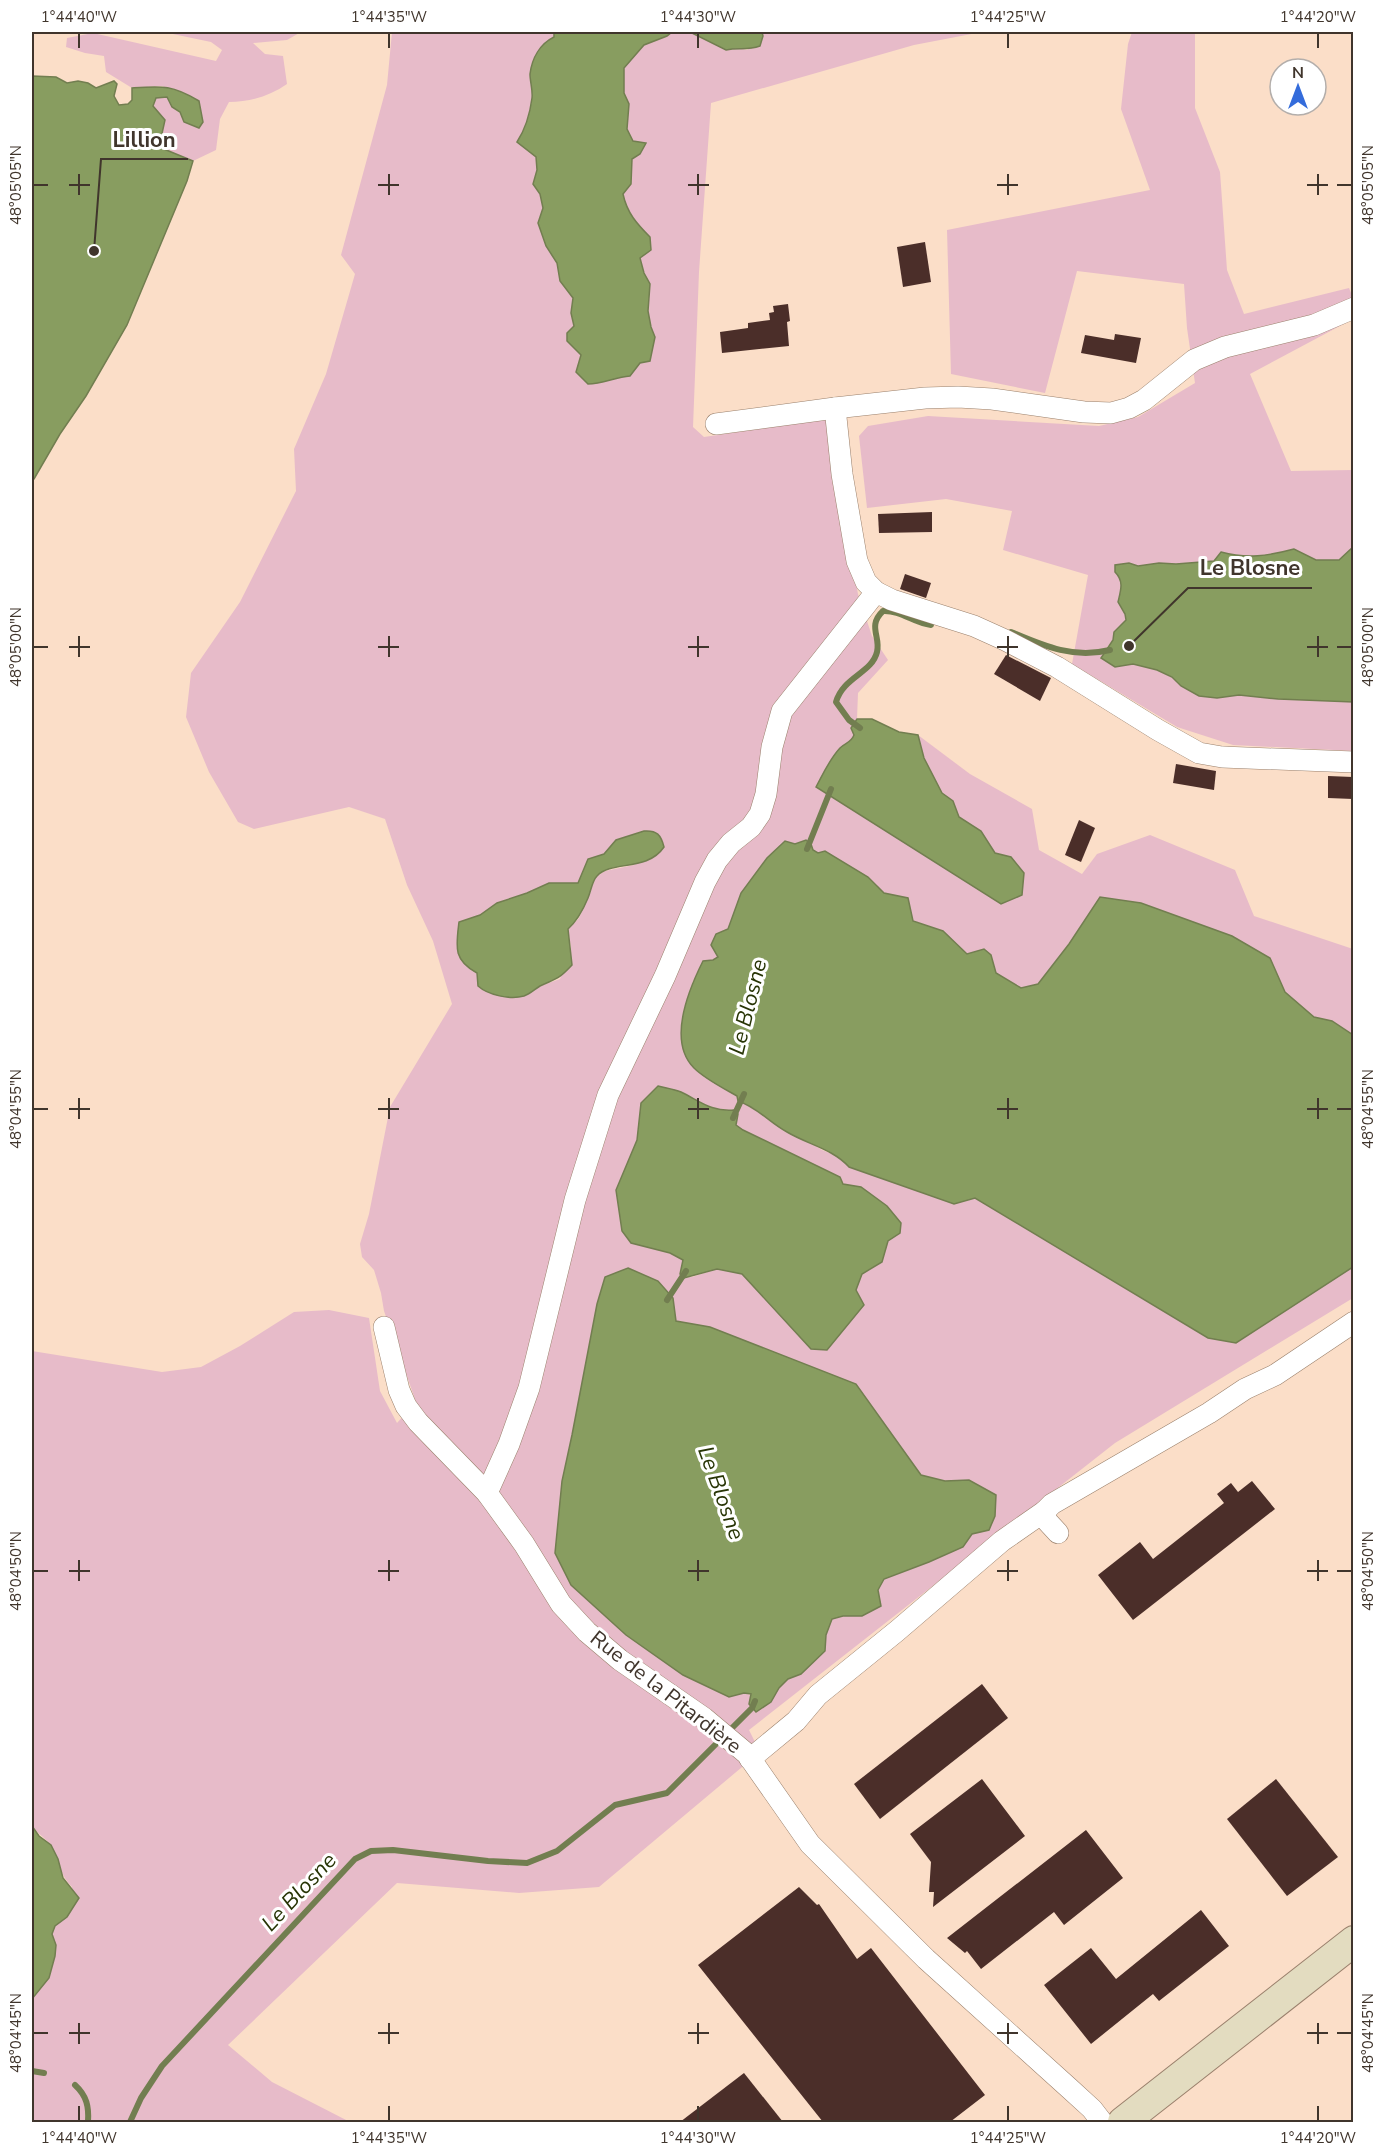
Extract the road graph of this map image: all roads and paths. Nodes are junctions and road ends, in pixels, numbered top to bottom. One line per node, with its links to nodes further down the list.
1 (1353, 308): 2 (street)
2 (835, 408): 3 (street); 4 (street)
3 (716, 424)
4 (876, 592): 5 (street); 8 (street)
5 (1353, 762)
6 (1353, 1322): 9 (street)
7 (384, 1327): 8 (street, Rue de la Pitardière)
8 (487, 1493): 11 (street, Rue de la Pitardière)
9 (1045, 1511): 10 (street); 11 (street)
10 (1058, 1533)
11 (748, 1757): 13 (street, Rue de la Pitardière)
12 (1353, 1941): 14 (main road)
13 (1102, 2122)
14 (1123, 2122)

